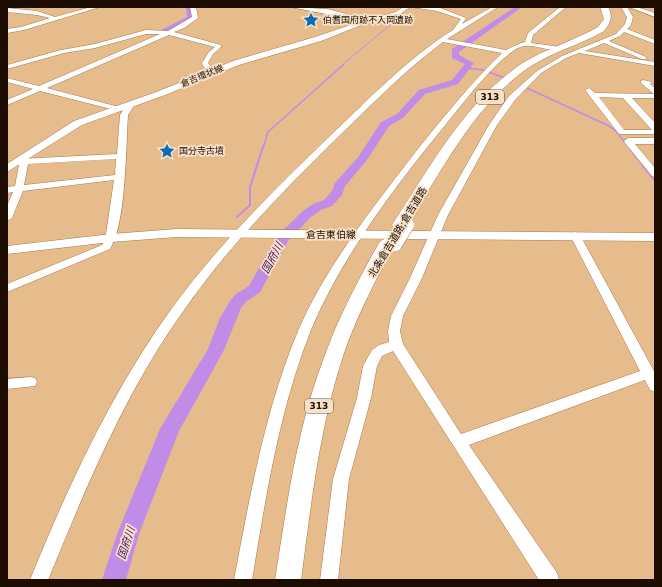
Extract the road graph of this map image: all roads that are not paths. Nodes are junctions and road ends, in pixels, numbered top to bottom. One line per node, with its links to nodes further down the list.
1 (97, 7): 14 (street)
2 (193, 7): 21 (street)
3 (293, 7): 17 (street)
4 (407, 7): 17 (main road, 倉吉環状線)
5 (414, 7): 20 (street)
6 (495, 7): 20 (street)
7 (563, 7): 25 (street)
8 (604, 7): 55 (highway, 北条倉吉道路;倉吉道路 / 313)
9 (609, 7): 55 (highway, 北条倉吉道路;倉吉道路 / 313)
10 (624, 7): 19 (street)
11 (632, 7): 15 (street)
12 (69, 8): 14 (street)
13 (7, 10): 16 (street)
14 (81, 11): 16 (street)
15 (655, 15)
16 (54, 18): 18 (street)
17 (368, 20): 32 (main road, 倉吉環状線)
18 (7, 29)
19 (624, 30): 23 (street); 24 (street)
20 (454, 32): 22 (street)
21 (170, 33): 31 (street); 32 (street); 35 (street)
22 (446, 41): 29 (street); 53 (street)
23 (604, 41): 28 (street); 30 (street)
24 (655, 42)
25 (528, 44): 26 (street); 29 (street)
26 (554, 48)
27 (568, 50): 28 (street)
28 (576, 51): 30 (street); 56 (street)
29 (505, 52): 54 (street)
30 (655, 64)
31 (7, 67)
32 (212, 71): 40 (main road, 倉吉環状線)
33 (7, 80): 35 (street)
34 (649, 82): 36 (street)
35 (40, 89): 39 (street); 41 (street)
36 (655, 92)
37 (625, 95): 38 (street); 42 (street); 43 (street)
38 (655, 96)
39 (7, 103)
40 (130, 104): 41 (main road, 倉吉環状線); 45 (street)
41 (116, 109): 46 (main road, 倉吉環状線)
42 (655, 128)
43 (655, 132)
44 (655, 140): 48 (street)
45 (120, 156): 46 (street); 49 (street)
46 (21, 162): 47 (main road, 倉吉環状線); 50 (street)
47 (7, 169)
48 (655, 174)
49 (119, 177): 50 (street); 59 (street)
50 (19, 189): 51 (street); 52 (street)
51 (7, 190)
52 (7, 218)
53 (245, 234): 54 (main road, 倉吉東伯線); 59 (main road, 倉吉東伯線); 67 (street)
54 (359, 234): 56 (main road, 倉吉東伯線); 68 (street)
55 (397, 234): 69 (highway, 北条倉吉道路;倉吉道路 / 313); 70 (highway, 北条倉吉道路;倉吉道路 / 313)
56 (435, 234): 57 (main road, 倉吉東伯線); 62 (street)
57 (575, 235): 58 (main road, 倉吉東伯線); 63 (street)
58 (655, 237)
59 (112, 238): 60 (main road, 倉吉東伯線); 61 (street)
60 (7, 250)
61 (7, 288)
62 (396, 345): 66 (street); 71 (street)
63 (651, 380): 66 (street)
64 (30, 382): 65 (street)
65 (7, 384)
66 (458, 442): 72 (street)
67 (39, 580)
68 (243, 580)
69 (288, 580)
70 (300, 580)
71 (328, 580)
72 (550, 580)

